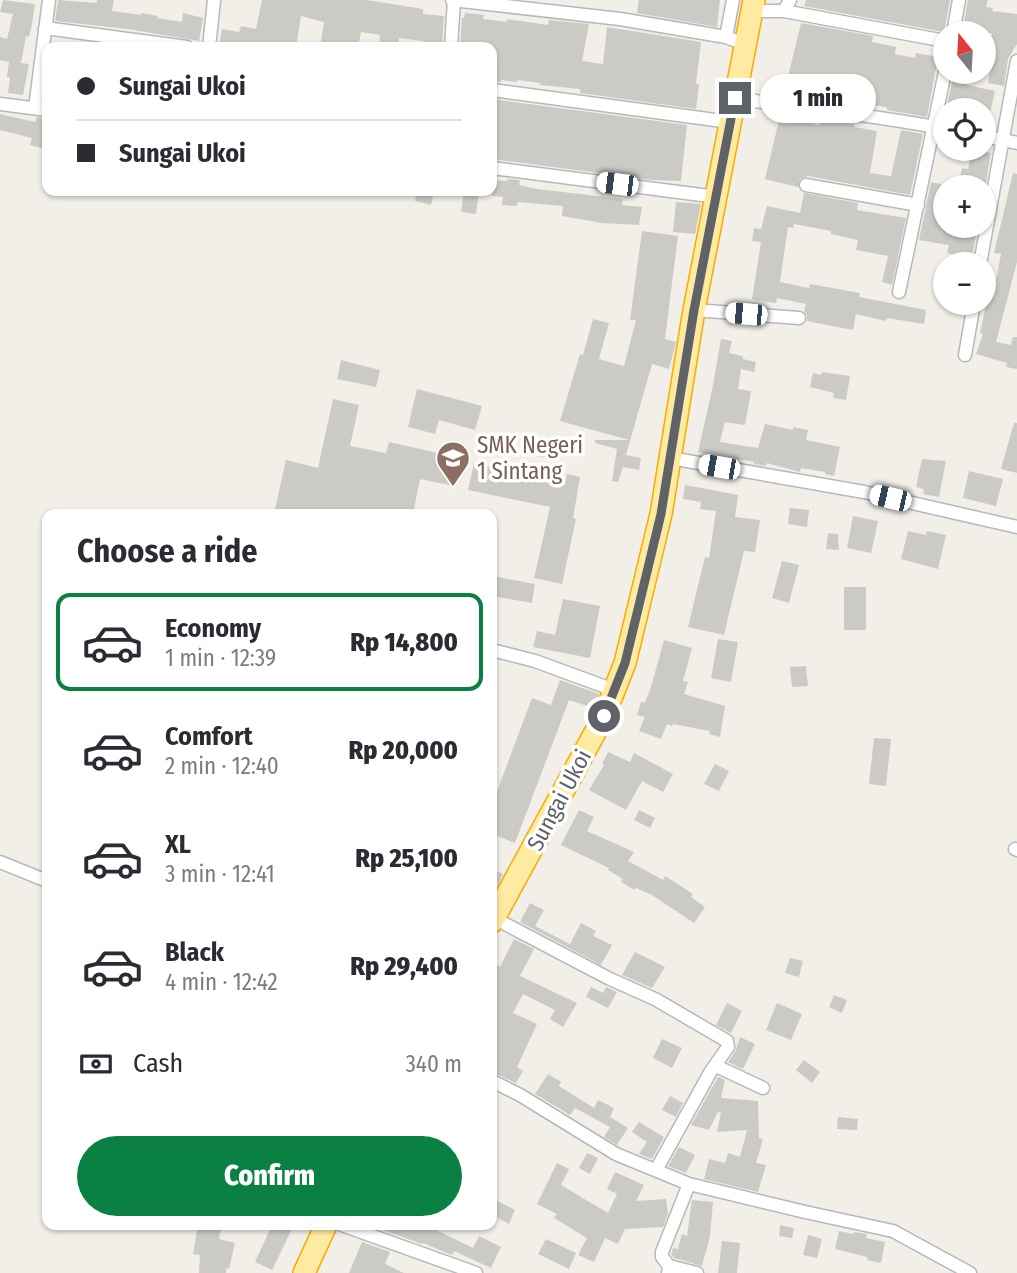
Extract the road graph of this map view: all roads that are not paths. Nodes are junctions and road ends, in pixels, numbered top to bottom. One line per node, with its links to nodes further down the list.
1 (49, 0): 8 (street)
2 (214, 0): 13 (street)
3 (453, 0): 10 (street); 14 (street)
4 (959, 0): 7 (street)
5 (746, 4): 6 (street); 10 (highway, Sungai Ukoi)
6 (787, 6): 9 (street)
7 (955, 21)
8 (45, 28): 11 (street); 12 (street)
9 (933, 38)
10 (736, 41): 18 (highway, Sungai Ukoi)
11 (44, 42)
12 (150, 42)
13 (209, 42)
14 (451, 42)
15 (1017, 61): 24 (street)
16 (42, 89): 20 (street)
17 (497, 91): 21 (street)
18 (735, 98): 21 (highway, Sungai Ukoi); 22 (street)
19 (0, 104): 20 (street)
20 (41, 109)
21 (730, 122): 29 (highway, Sungai Ukoi)
22 (933, 126)
23 (996, 139): 24 (street)
24 (1001, 140): 25 (street); 31 (street)
25 (1017, 143)
26 (933, 152): 30 (street)
27 (497, 169): 29 (street)
28 (806, 185): 30 (street)
29 (717, 197): 33 (highway, Sungai Ukoi)
30 (918, 205): 32 (street)
31 (982, 252)
32 (899, 292)
33 (694, 310): 35 (street); 37 (highway, Sungai Ukoi)
34 (972, 315): 36 (street)
35 (799, 318)
36 (965, 355)
37 (670, 458): 38 (street); 40 (highway, Sungai Ukoi)
38 (1017, 527)
39 (497, 651): 40 (street)
40 (614, 690): 43 (highway, Sungai Ukoi)
41 (0, 862): 42 (street)
42 (42, 879)
43 (497, 910)
44 (497, 922): 45 (street)
45 (716, 1066): 47 (street); 48 (street)
46 (497, 1084): 48 (street)
47 (763, 1088)
48 (656, 1170): 49 (street)
49 (689, 1184): 52 (street); 56 (street)
50 (324, 1230): 53 (highway)
51 (356, 1230): 54 (street)
52 (669, 1270): 55 (street)
53 (304, 1273)
54 (476, 1273)
55 (697, 1273)
56 (970, 1273)

